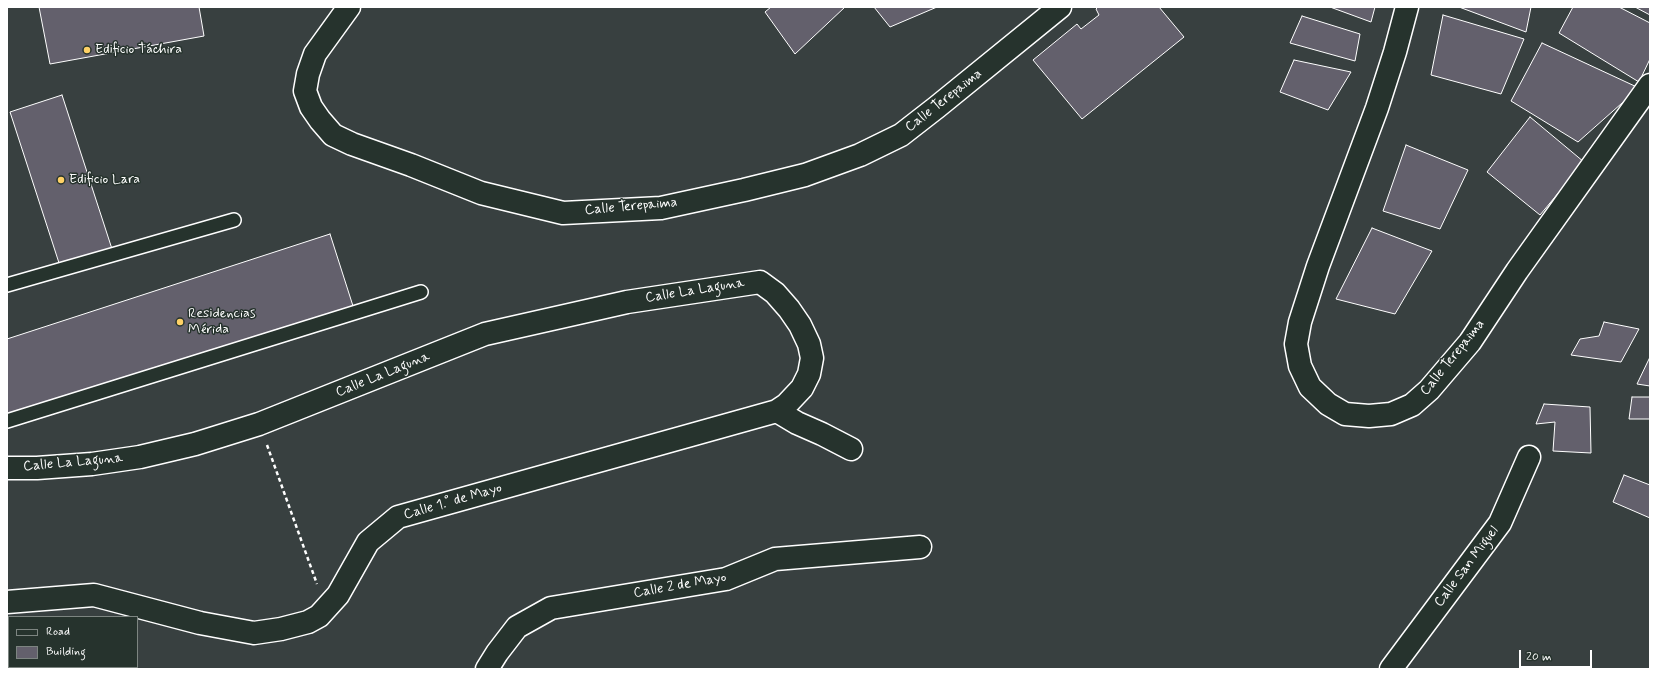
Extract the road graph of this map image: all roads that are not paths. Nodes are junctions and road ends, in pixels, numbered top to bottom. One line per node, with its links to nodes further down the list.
1 (349, 7): 2 (street, Calle Terepaima)
2 (1060, 7)
3 (1407, 7): 4 (street, Calle Terepaima)
4 (1650, 85)
5 (234, 220): 6 (lane)
6 (7, 285)
7 (421, 292): 9 (lane)
8 (777, 411): 10 (street); 12 (street, Calle La Laguna); 14 (street, Calle 1.° de Mayo)
9 (7, 421)
10 (851, 449)
11 (1529, 458): 16 (street, Calle San Miguel)
12 (7, 468)
13 (920, 547): 15 (street, Calle 2 de Mayo)
14 (7, 602)
15 (487, 669)
16 (1391, 669)

